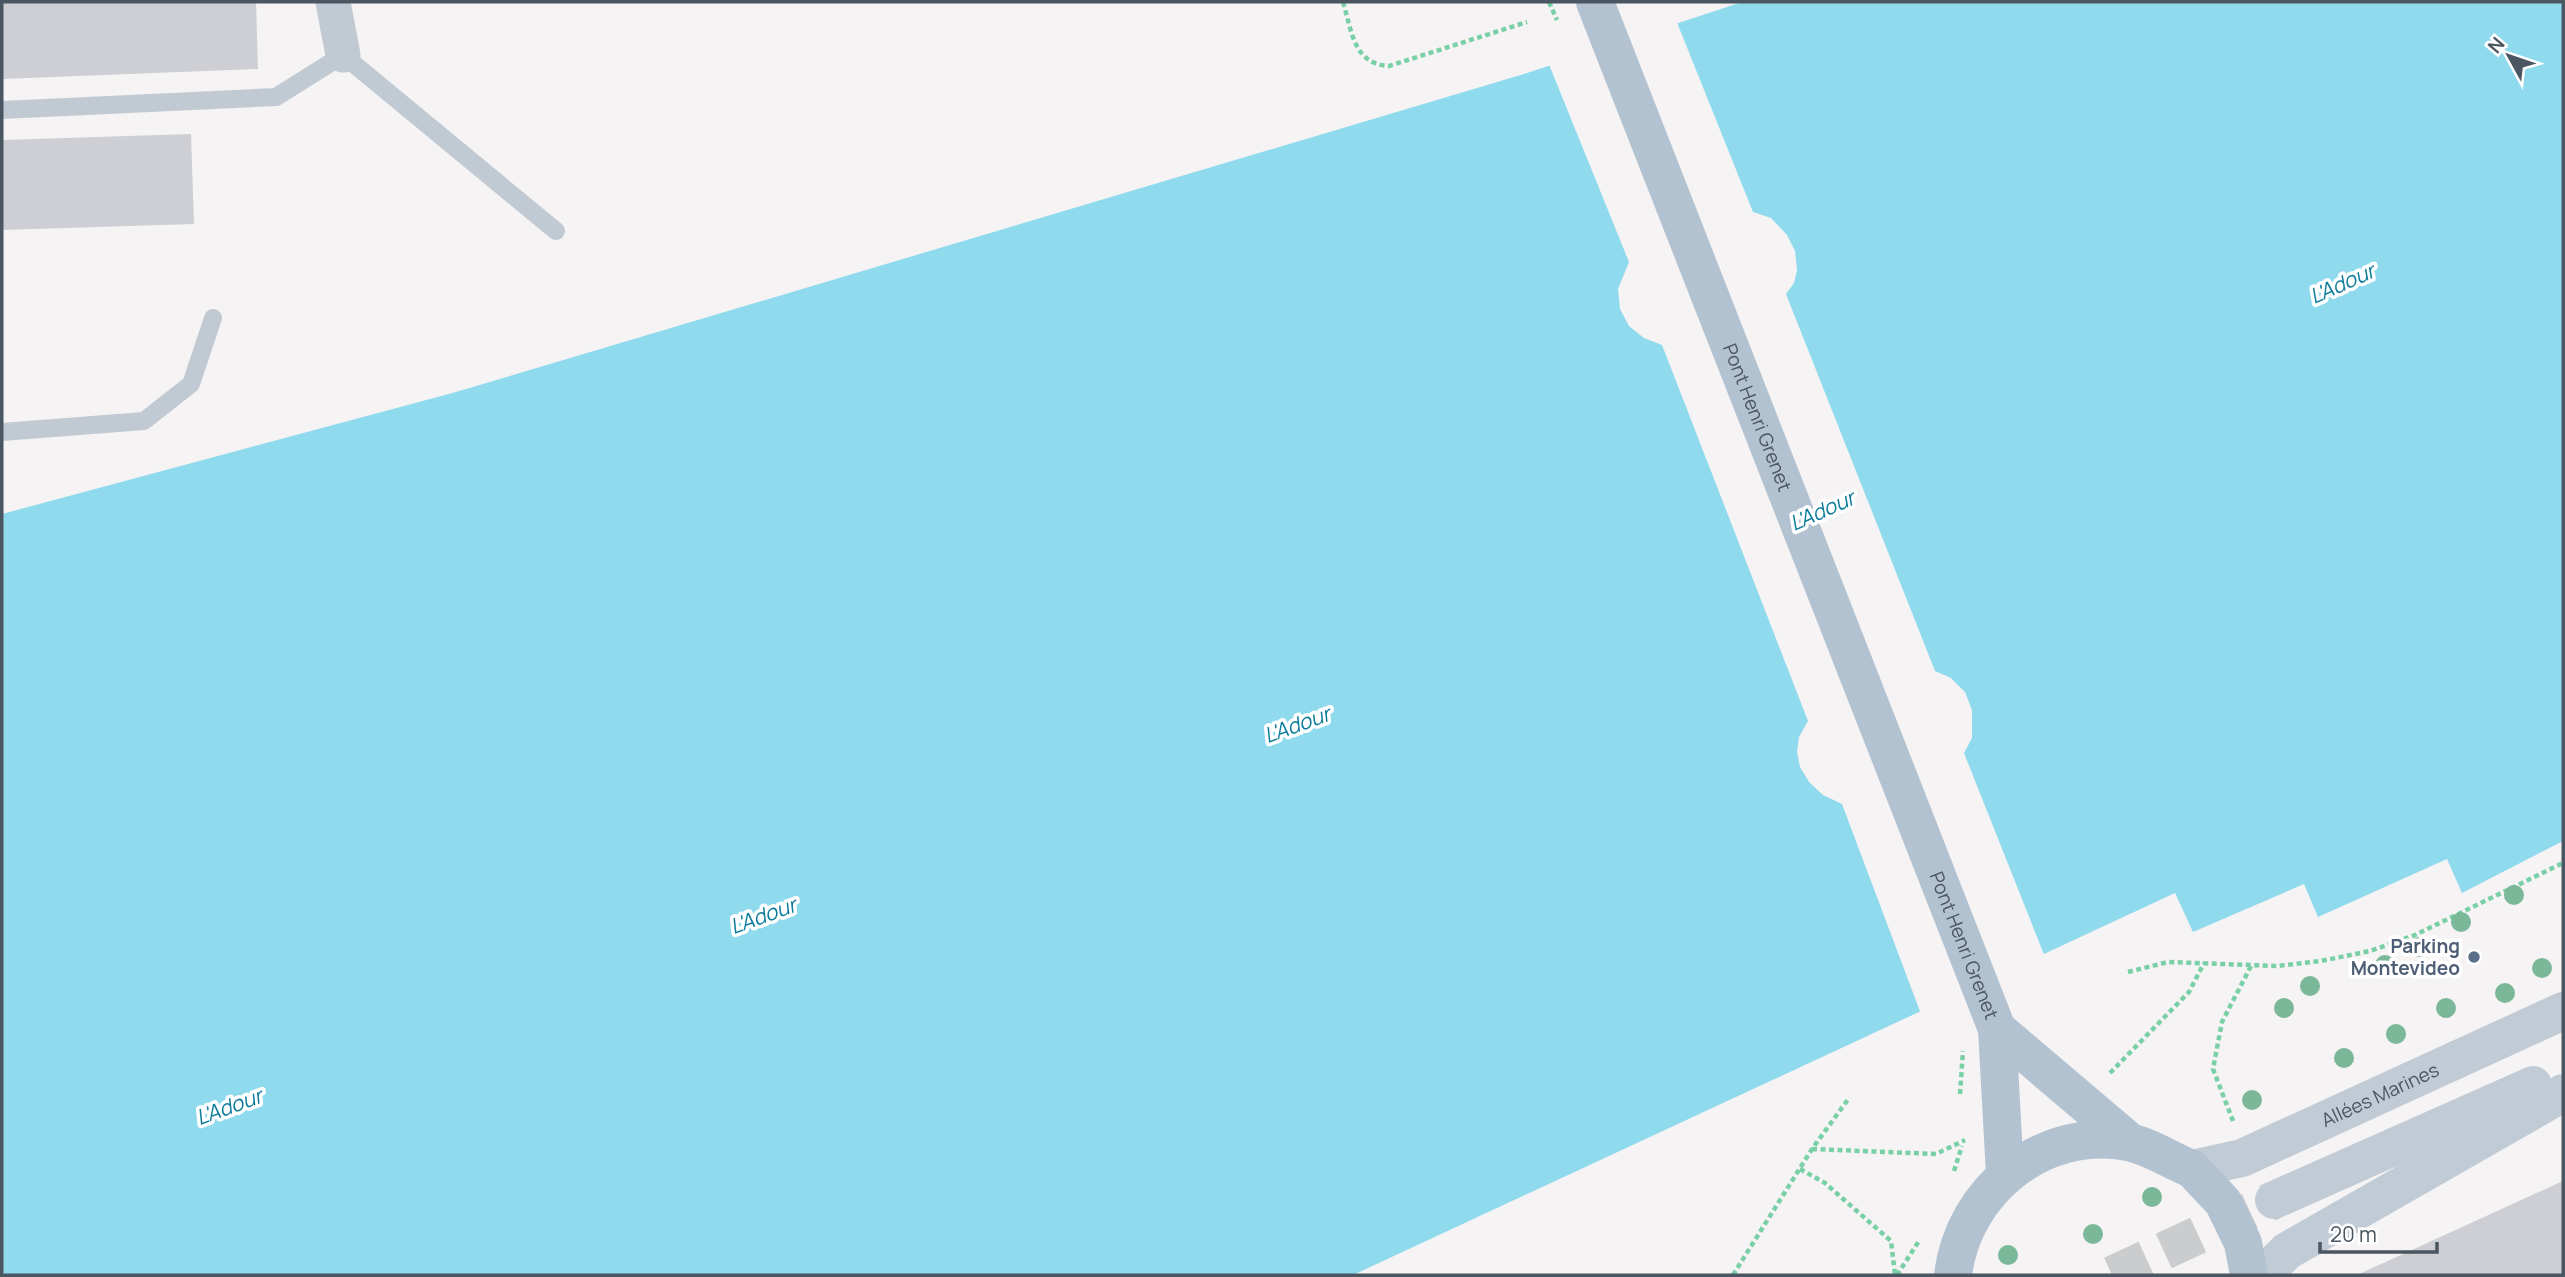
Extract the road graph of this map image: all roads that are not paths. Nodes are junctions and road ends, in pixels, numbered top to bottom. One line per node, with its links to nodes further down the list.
1 (333, 2): 3 (street)
2 (1595, 2): 9 (main road, Pont Henri Grenet, bridge)
3 (343, 55): 4 (lane); 5 (lane)
4 (2, 110)
5 (556, 231)
6 (213, 318): 7 (lane)
7 (2, 432)
8 (2563, 1011): 13 (main road, Allées Marines)
9 (1997, 1029): 12 (main road, Pont Henri Grenet); 14 (main road, Pont Henri Grenet)
10 (2563, 1072): 15 (main road)
11 (2563, 1093): 18 (main road)
12 (2130, 1142): 13 (main road); 14 (main road)
13 (2192, 1170): 17 (main road, bridge)
14 (2005, 1175): 16 (main road)
15 (2274, 1200)
16 (1953, 1275)
17 (2249, 1275)
18 (2263, 1275)

